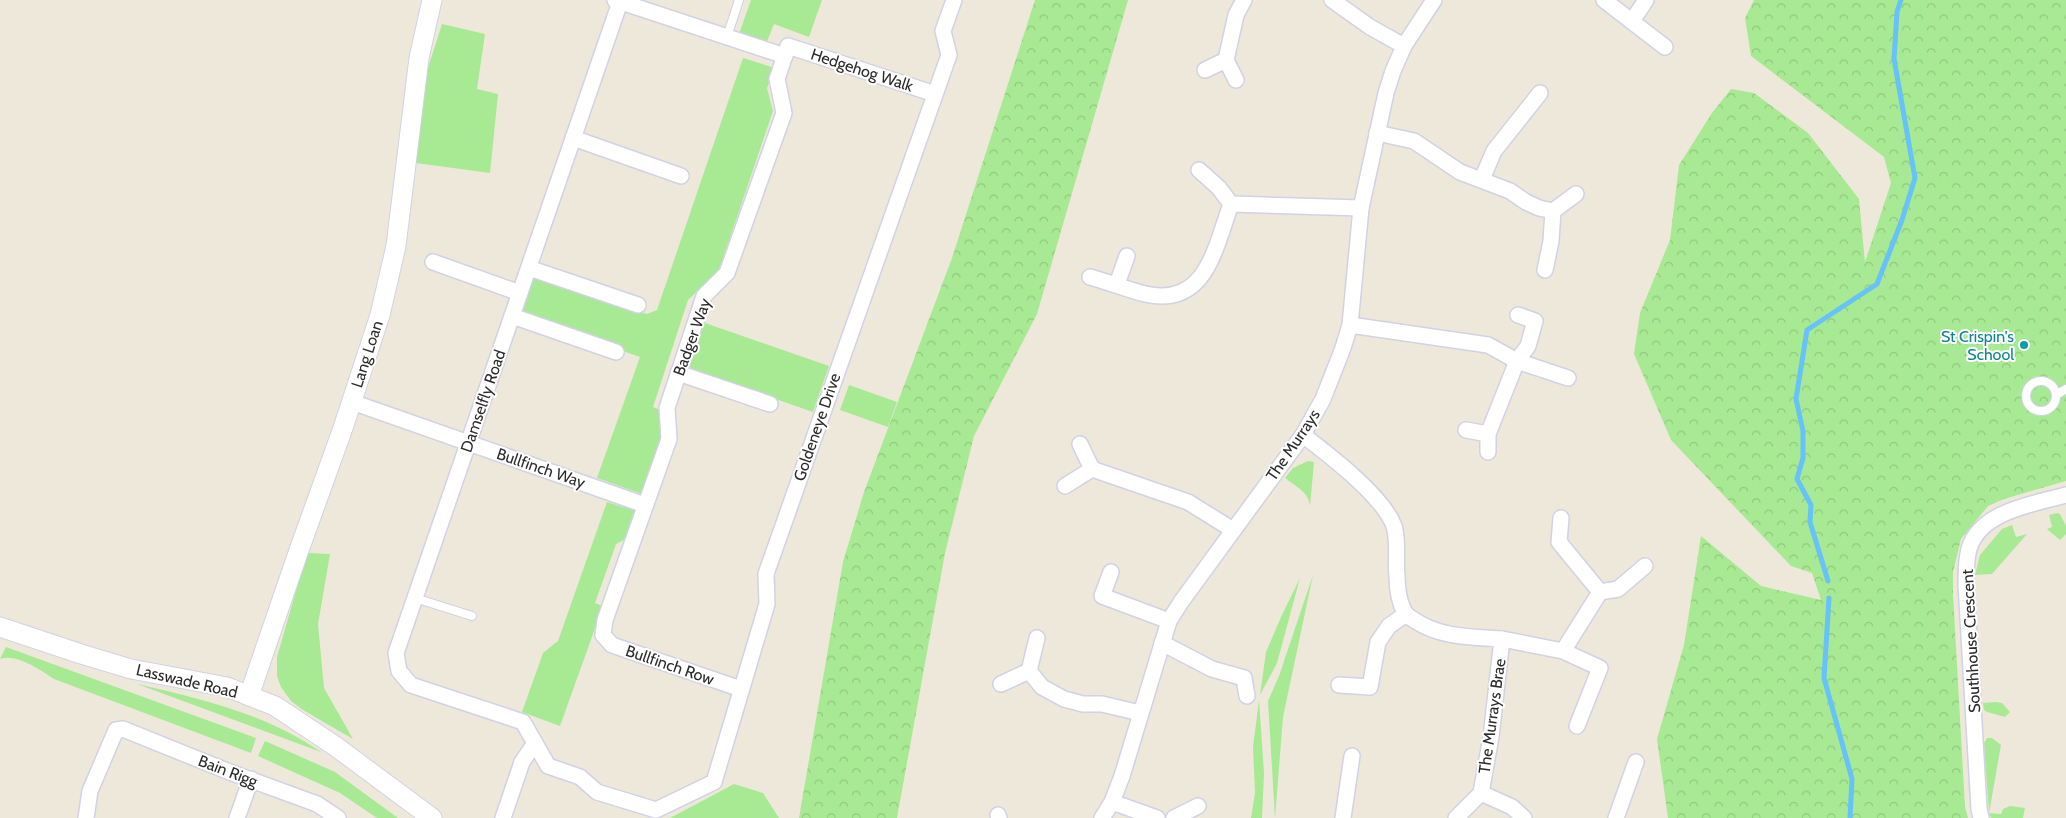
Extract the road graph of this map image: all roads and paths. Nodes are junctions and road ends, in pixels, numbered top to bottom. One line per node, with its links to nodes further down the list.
1 (432, 0): 46 (street, Lang Loan)
2 (739, 0): 11 (lane)
3 (954, 0): 19 (street, Goldeneye Drive)
4 (1244, 0): 15 (street)
5 (1332, 0): 12 (street)
6 (1434, 0): 12 (street, The Murrays)
7 (1604, 0): 10 (street)
8 (1646, 0): 10 (street)
9 (617, 1): 11 (street, Hedgehog Walk); 21 (street, Damselfly Road)
10 (1632, 21): 13 (street)
11 (727, 37): 14 (street, Hedgehog Walk)
12 (1404, 46): 20 (street, The Murrays)
13 (1665, 46)
14 (787, 51): 19 (street, Hedgehog Walk); 42 (street, Badger Way)
15 (1226, 60): 16 (street); 17 (street)
16 (1205, 70)
17 (1236, 80)
18 (1540, 93): 24 (street)
19 (936, 94): 76 (street, Goldeneye Drive)
20 (1377, 133): 24 (street); 27 (street, The Murrays)
21 (573, 138): 23 (street); 31 (street, Damselfly Road)
22 (1200, 170): 26 (street)
23 (680, 176)
24 (1482, 179): 28 (street)
25 (1576, 194): 28 (street)
26 (1231, 204): 27 (street); 34 (street)
27 (1361, 208): 39 (street, The Murrays)
28 (1553, 211): 32 (street)
29 (1127, 256): 34 (street)
30 (433, 262): 35 (street)
31 (529, 268): 35 (street, Damselfly Road); 36 (street)
32 (1545, 270)
33 (1090, 277): 34 (street)
34 (1117, 284)
35 (520, 293): 38 (street, Damselfly Road)
36 (638, 306)
37 (1518, 315): 41 (street)
38 (512, 316): 40 (street); 51 (street, Damselfly Road)
39 (1350, 325): 41 (street); 49 (street, The Murrays)
40 (616, 352)
41 (1517, 361): 43 (street); 50 (street)
42 (678, 373): 47 (street); 57 (street, Badger Way)
43 (1568, 378)
44 (2066, 389): 45 (lane)
45 (2056, 395): 45 (lane)
46 (352, 402): 51 (street, Bullfinch Way); 77 (street, Lang Loan)
47 (770, 404)
48 (1466, 430): 50 (street)
49 (1303, 434): 59 (street, The Murrays); 64 (street)
50 (1488, 434): 53 (street)
51 (468, 443): 57 (street, Bullfinch Way); 63 (street, Damselfly Road)
52 (1080, 444): 54 (street)
53 (1488, 452)
54 (1092, 468): 55 (street); 59 (street)
55 (1065, 486)
56 (2066, 494): 102 (street, Southhouse Crescent)
57 (645, 505): 68 (street, Badger Way)
58 (1561, 518): 62 (street)
59 (1233, 530): 66 (street, The Murrays)
60 (1645, 566): 62 (street)
61 (1111, 572): 66 (street)
62 (1600, 592): 72 (street)
63 (414, 600): 65 (lane); 80 (street, Damselfly Road)
64 (1406, 614): 70 (street, The Murrays Brae); 75 (street)
65 (472, 616)
66 (1169, 622): 71 (street, The Murrays)
67 (0, 627): 77 (street, Lasswade Road)
68 (603, 635): 76 (street, Bullfinch Row)
69 (1037, 638): 73 (street)
70 (1502, 639): 72 (street, The Murrays Brae); 86 (street, The Murrays Brae)
71 (1162, 642): 78 (street); 79 (street, The Murrays)
72 (1563, 651): 81 (street, The Murrays Brae)
73 (1029, 671): 74 (street); 79 (street)
74 (1001, 684)
75 (1338, 685)
76 (741, 689): 89 (street, Goldeneye Drive)
77 (249, 696): 93 (street, Lasswade Road)
78 (1247, 696)
79 (1140, 713): 87 (street, The Murrays)
80 (523, 722): 82 (street, Goldeneye Drive)
81 (1577, 726)
82 (535, 743): 89 (street, Goldeneye Drive); 94 (street)
83 (1352, 756): 98 (street)
84 (1636, 762): 101 (street)
85 (250, 779): 90 (street, Bain Rigg); 91 (street); 92 (street, Bain Rigg)
86 (1482, 793): 99 (street, The Murrays Brae); 100 (street, The Murrays Brae)
87 (1112, 802): 95 (street, The Murrays); 96 (street)
88 (1198, 806): 97 (street)
89 (637, 812)
90 (86, 818)
91 (237, 818)
92 (338, 818)
93 (432, 818)
94 (503, 818)
95 (1102, 818)
96 (1157, 818)
97 (1174, 818)
98 (1343, 818)
99 (1456, 818)
100 (1524, 818)
101 (1616, 818)
102 (1981, 818)

